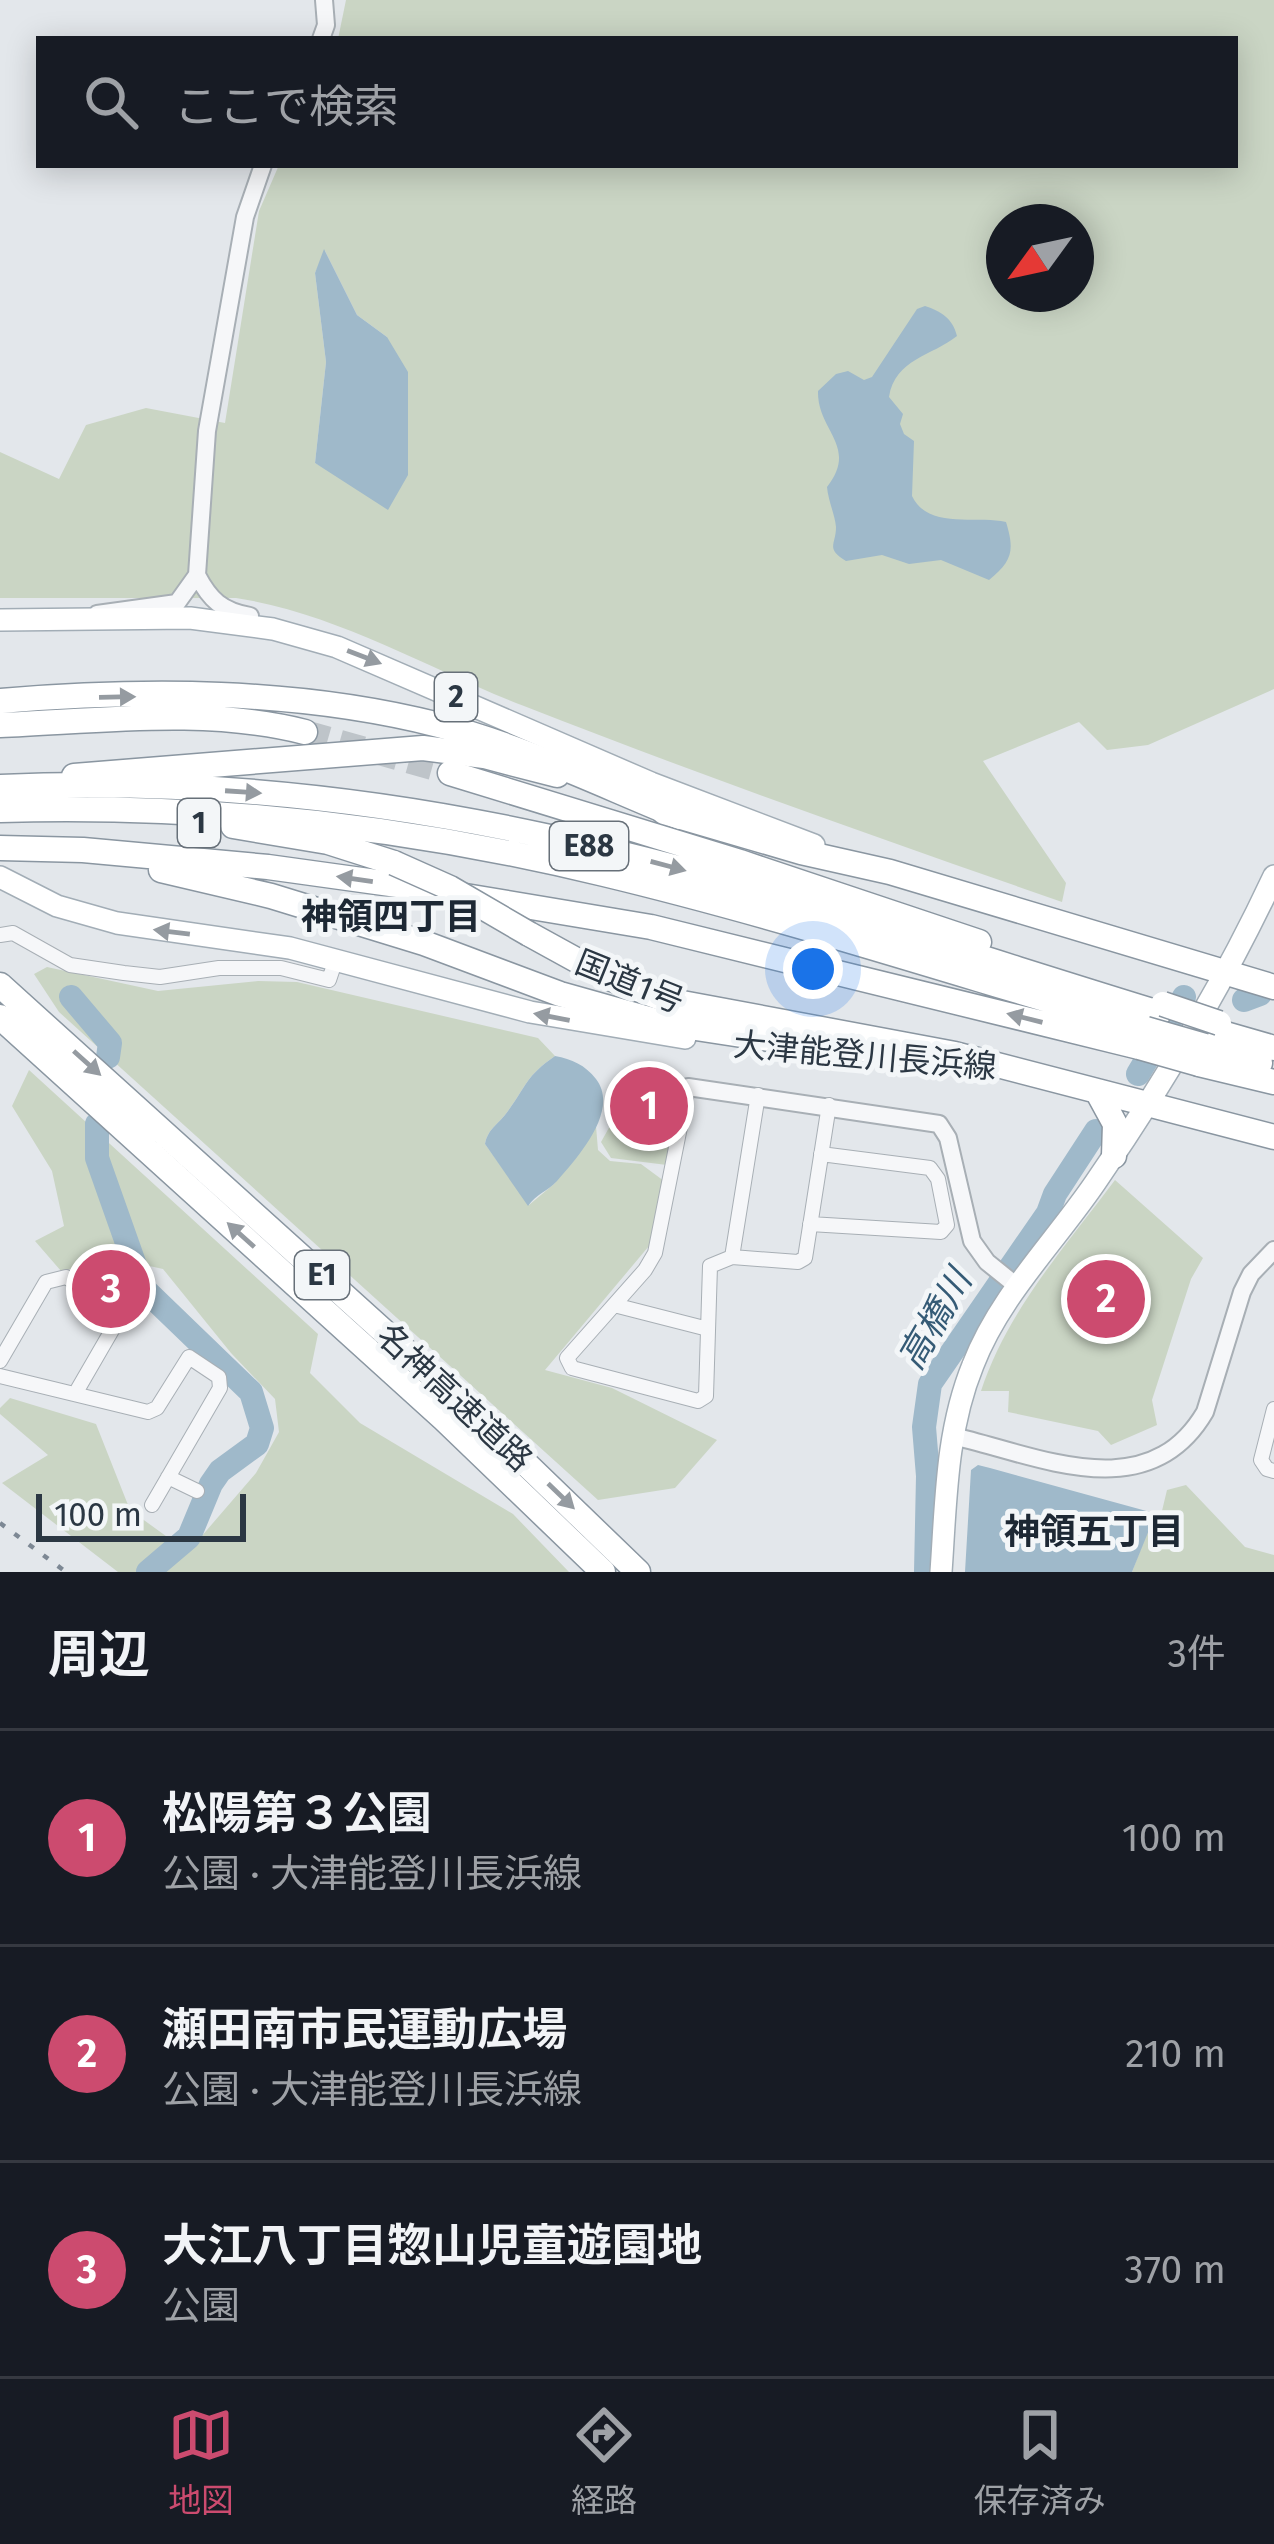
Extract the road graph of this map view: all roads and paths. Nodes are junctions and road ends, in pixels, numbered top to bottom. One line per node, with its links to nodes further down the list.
1 (324, 0): 2 (street)
2 (322, 36)
3 (262, 168): 4 (street)
4 (197, 575): 5 (street); 7 (street)
5 (84, 617): 6 (main road, 2); 7 (main road, 2)
6 (0, 620)
7 (297, 636): 16 (main road, 2, one-way to 16)
8 (0, 701): 14 (highway, one-way to 14)
9 (0, 725): 10 (highway)
10 (305, 731)
11 (450, 773): 25 (highway, E88)
12 (0, 783): 14 (highway, 1); 25 (highway, E88, one-way to 25)
13 (0, 813): 25 (highway, E88); 30 (highway, 国道1号 / 1, bridge)
14 (680, 817): 16 (highway, 1)
15 (0, 848): 25 (highway, E88, one-way to 15); 28 (highway)
16 (890, 872): 21 (highway, 1)
17 (1274, 875): 21 (main road)
18 (0, 877): 20 (main road, 大津能登川長浜線, one-way to 18)
19 (0, 934): 20 (street)
20 (336, 958): 28 (main road, 大津能登川長浜線, one-way to 20)
21 (1225, 973): 23 (highway, 1); 36 (main road)
22 (0, 985): 56 (highway, 名神高速道路 / E1, one-way to 56)
23 (1274, 987)
24 (0, 1017): 55 (highway, 名神高速道路 / E1, one-way to 24)
25 (1152, 1023): 26 (highway, E88, bridge); 26 (highway, E88)
26 (1210, 1041): 27 (highway, E88); 29 (highway, E88); 31 (highway, E88)
27 (1274, 1045)
28 (835, 1048): 30 (main road, 大津能登川長浜線)
29 (1274, 1067)
30 (1032, 1072): 33 (highway, 国道1号 / 1)
31 (1274, 1082)
32 (688, 1088): 34 (street); 44 (street)
33 (1097, 1091): 36 (highway, 国道1号 / 1); 39 (highway)
34 (758, 1095): 35 (street); 42 (street)
35 (829, 1105): 38 (street); 43 (street)
36 (1146, 1105): 37 (highway, 国道1号 / 1); 39 (main road)
37 (1274, 1137)
38 (821, 1154): 40 (street); 40 (street)
39 (1114, 1156): 43 (main road)
40 (810, 1224): 42 (street)
41 (1274, 1250): 50 (street)
42 (732, 1256): 45 (street)
43 (1009, 1280): 50 (main road)
44 (614, 1305): 45 (street); 45 (street)
45 (708, 1329)
46 (1, 1355): 48 (street)
47 (0, 1376): 48 (street)
48 (75, 1394): 52 (street)
49 (1274, 1409): 51 (street)
50 (953, 1436): 57 (main road)
51 (1274, 1472)
52 (168, 1477): 53 (street); 54 (street)
53 (196, 1491)
54 (152, 1504)
55 (603, 1572)
56 (638, 1572)
57 (940, 1572)

